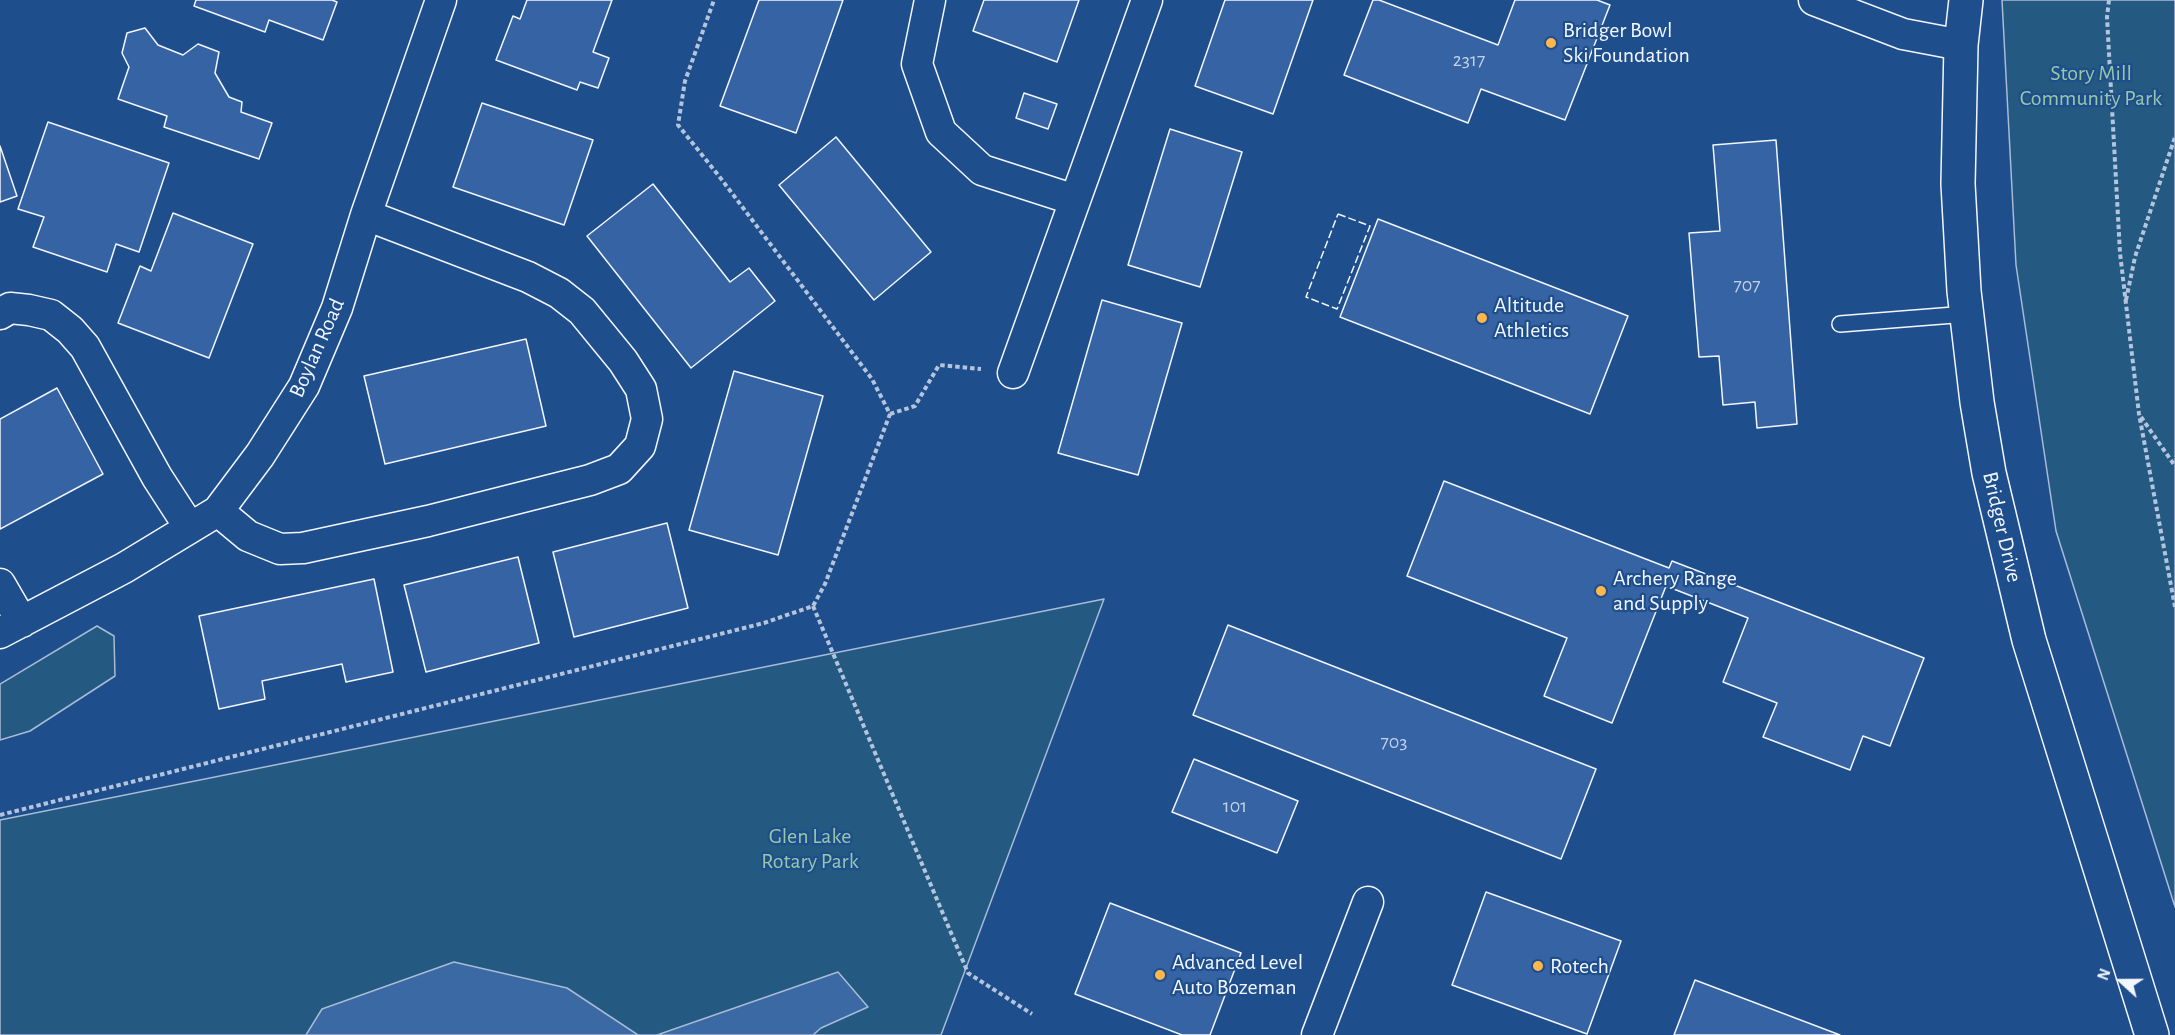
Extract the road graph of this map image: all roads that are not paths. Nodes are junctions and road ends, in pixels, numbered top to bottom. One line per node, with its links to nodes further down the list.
1 (441, 0): 8 (street, Boylan Road)
2 (930, 0): 7 (street)
3 (1147, 0): 7 (street)
4 (1814, 0): 6 (street)
5 (1966, 0): 6 (main road, Bridger Drive)
6 (1961, 45): 10 (main road, Bridger Drive)
7 (1075, 200): 12 (street)
8 (366, 215): 13 (street, Boylan Road); 13 (street)
9 (0, 314): 14 (street)
10 (1967, 314): 11 (lane); 19 (main road, Bridger Drive)
11 (1840, 324)
12 (1013, 373)
13 (218, 510): 14 (street, Boylan Road)
14 (190, 528): 16 (street, Boylan Road)
15 (0, 584): 16 (street)
16 (11, 628)
17 (1368, 902): 18 (street)
18 (1317, 1035)
19 (2152, 1035)

